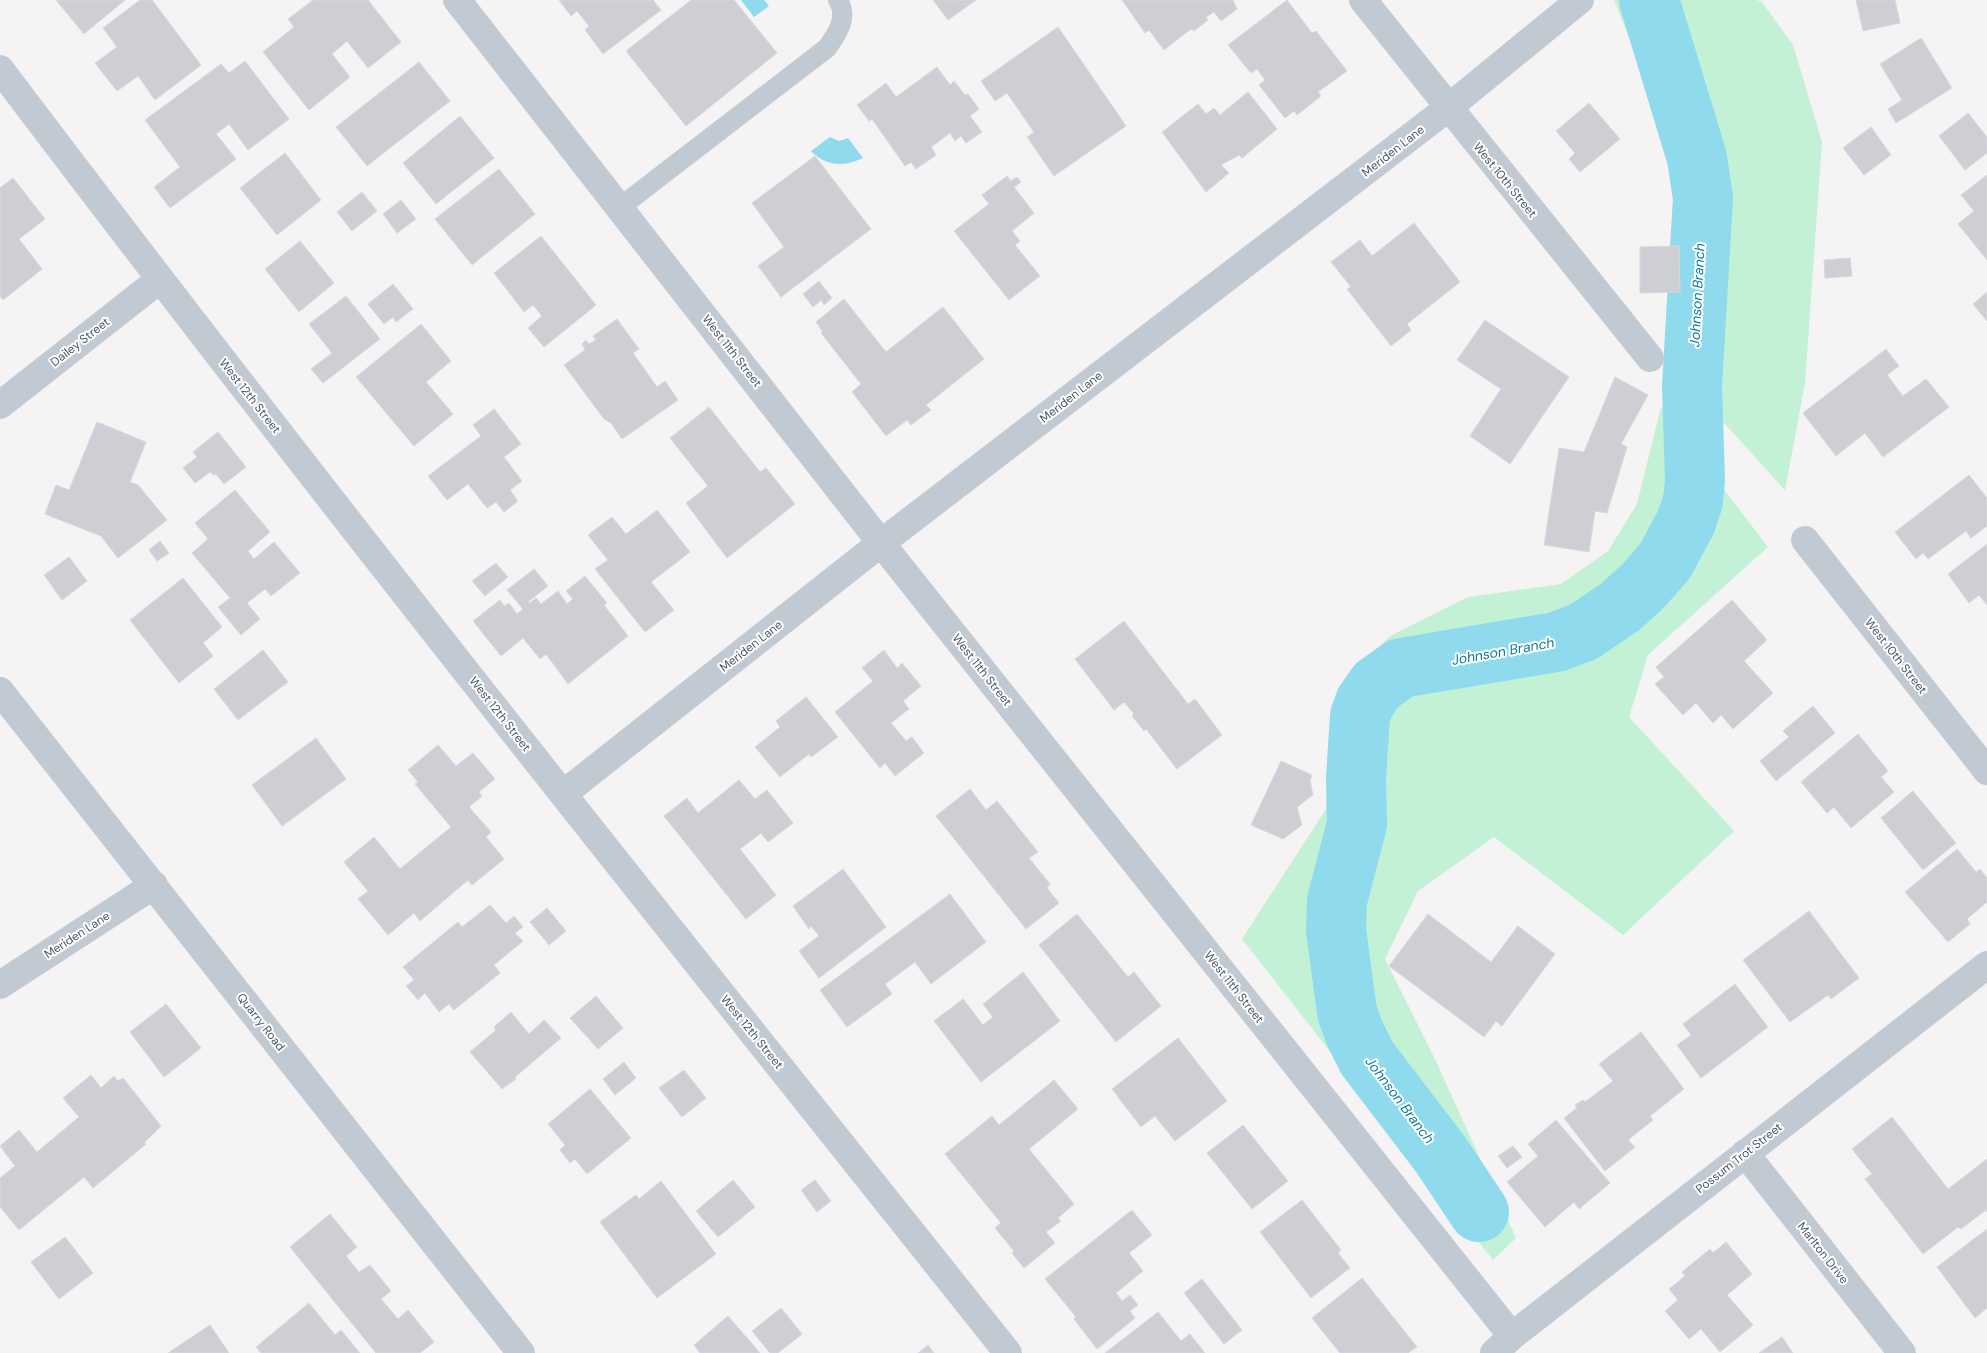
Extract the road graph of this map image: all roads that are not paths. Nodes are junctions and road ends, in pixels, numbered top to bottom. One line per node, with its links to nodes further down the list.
1 (457, 0): 7 (street, West 11th Street)
2 (838, 0): 7 (lane)
3 (1363, 0): 6 (street, West 10th Street)
4 (1580, 0): 6 (street, Meriden Lane)
5 (0, 69): 8 (street, West 12th Street)
6 (1448, 108): 9 (street, West 10th Street); 12 (street, Meriden Lane)
7 (619, 208): 12 (street, West 11th Street)
8 (159, 280): 10 (street, Dailey Street); 15 (street, West 12th Street)
9 (1650, 358)
10 (0, 405)
11 (1805, 540): 14 (street, West 10th Street)
12 (881, 543): 15 (street, Meriden Lane); 20 (street, West 11th Street)
13 (0, 690): 16 (street, Quarry Road)
14 (1987, 771)
15 (563, 794): 22 (street, West 12th Street)
16 (154, 886): 18 (street, Meriden Lane); 21 (street, Quarry Road)
17 (1987, 966): 19 (street, Possum Trot Street)
18 (0, 984)
19 (1744, 1153): 20 (street, Possum Trot Street); 23 (street, Marlton Drive)
20 (1503, 1344)
21 (521, 1353)
22 (1008, 1353)
23 (1902, 1353)

